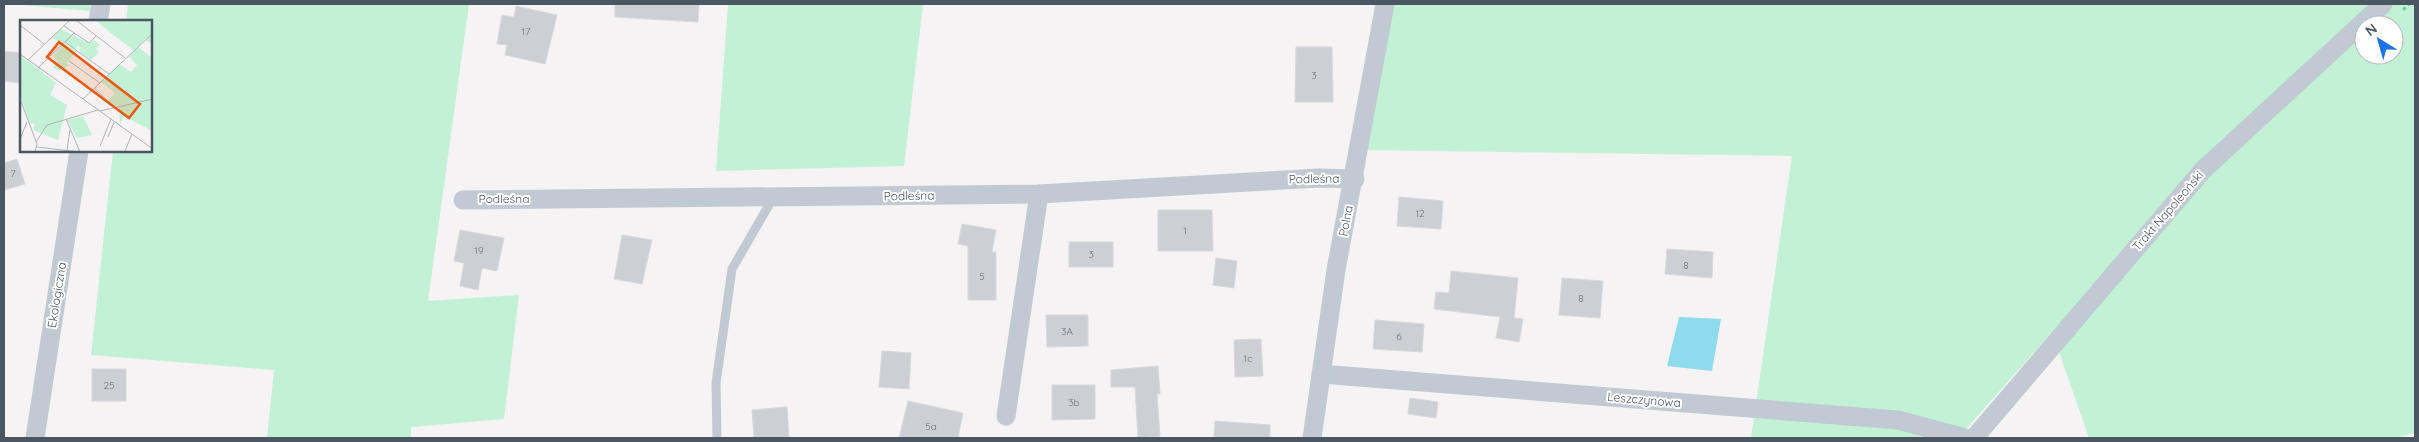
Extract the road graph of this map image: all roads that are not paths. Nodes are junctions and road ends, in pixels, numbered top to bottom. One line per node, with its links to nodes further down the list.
1 (101, 4): 4 (street)
2 (1385, 4): 6 (street, Polna)
3 (2384, 4): 16 (street, Trakt Napoleoński)
4 (98, 20)
5 (79, 152): 12 (street, Ekologiczna)
6 (1355, 179): 7 (street, Podleśna); 10 (street, Polna)
7 (1039, 194): 8 (street, Podleśna); 11 (street)
8 (772, 198): 9 (street, Podleśna); 13 (lane)
9 (463, 200)
10 (1321, 374): 14 (street, Polna); 15 (street, Leszczynowa)
11 (1006, 416)
12 (35, 438)
13 (717, 438)
14 (1312, 438)
15 (1965, 438)
16 (1974, 438)

